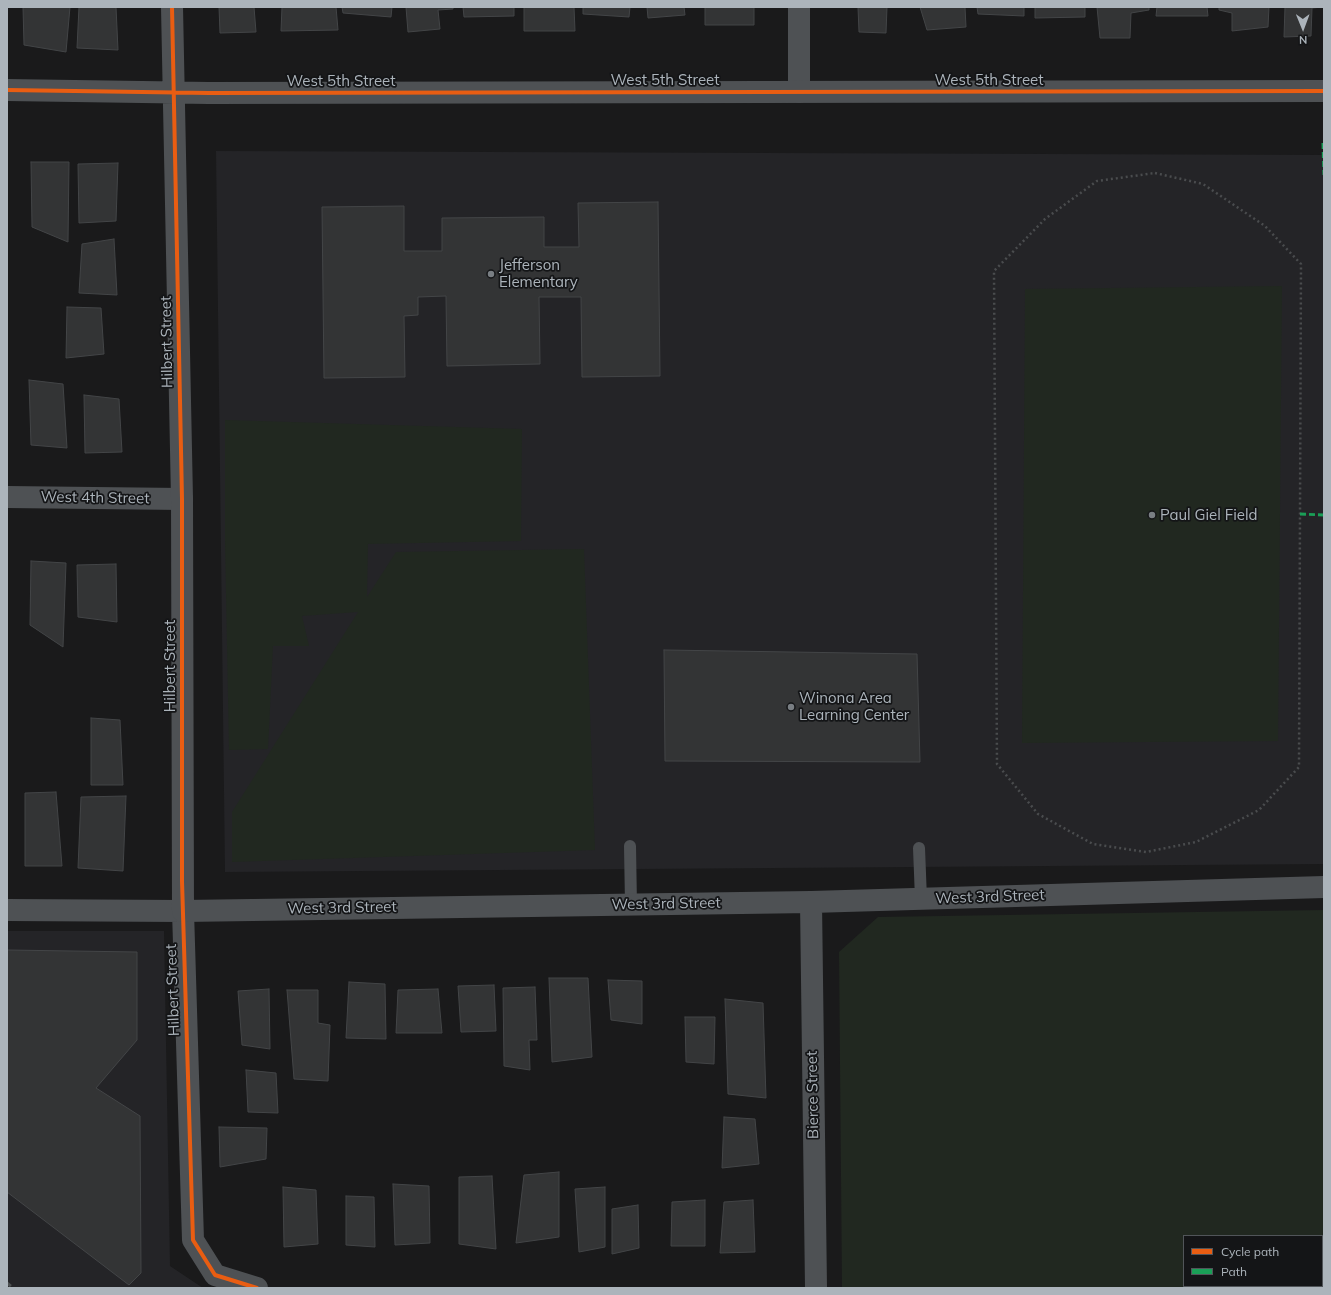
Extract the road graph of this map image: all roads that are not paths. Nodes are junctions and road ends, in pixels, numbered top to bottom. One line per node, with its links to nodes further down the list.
1 (172, 7): 6 (street, Hilbert Street)
2 (799, 7): 5 (street)
3 (7, 90): 6 (street, West 5th Street)
4 (1324, 90): 5 (street, West 5th Street)
5 (799, 92): 6 (street, West 5th Street)
6 (172, 93): 8 (street, Hilbert Street)
7 (7, 497): 8 (street, West 4th Street)
8 (182, 499): 16 (street, Hilbert Street)
9 (630, 846): 14 (lane)
10 (919, 848): 12 (lane)
11 (1324, 887): 12 (street, West 3rd Street)
12 (921, 899): 13 (street, West 3rd Street)
13 (811, 902): 14 (street, West 3rd Street); 18 (street, Bierce Street)
14 (631, 904): 16 (street, West 3rd Street)
15 (7, 910): 16 (street, West 3rd Street)
16 (183, 911): 17 (street, Hilbert Street)
17 (256, 1288)
18 (816, 1288)

